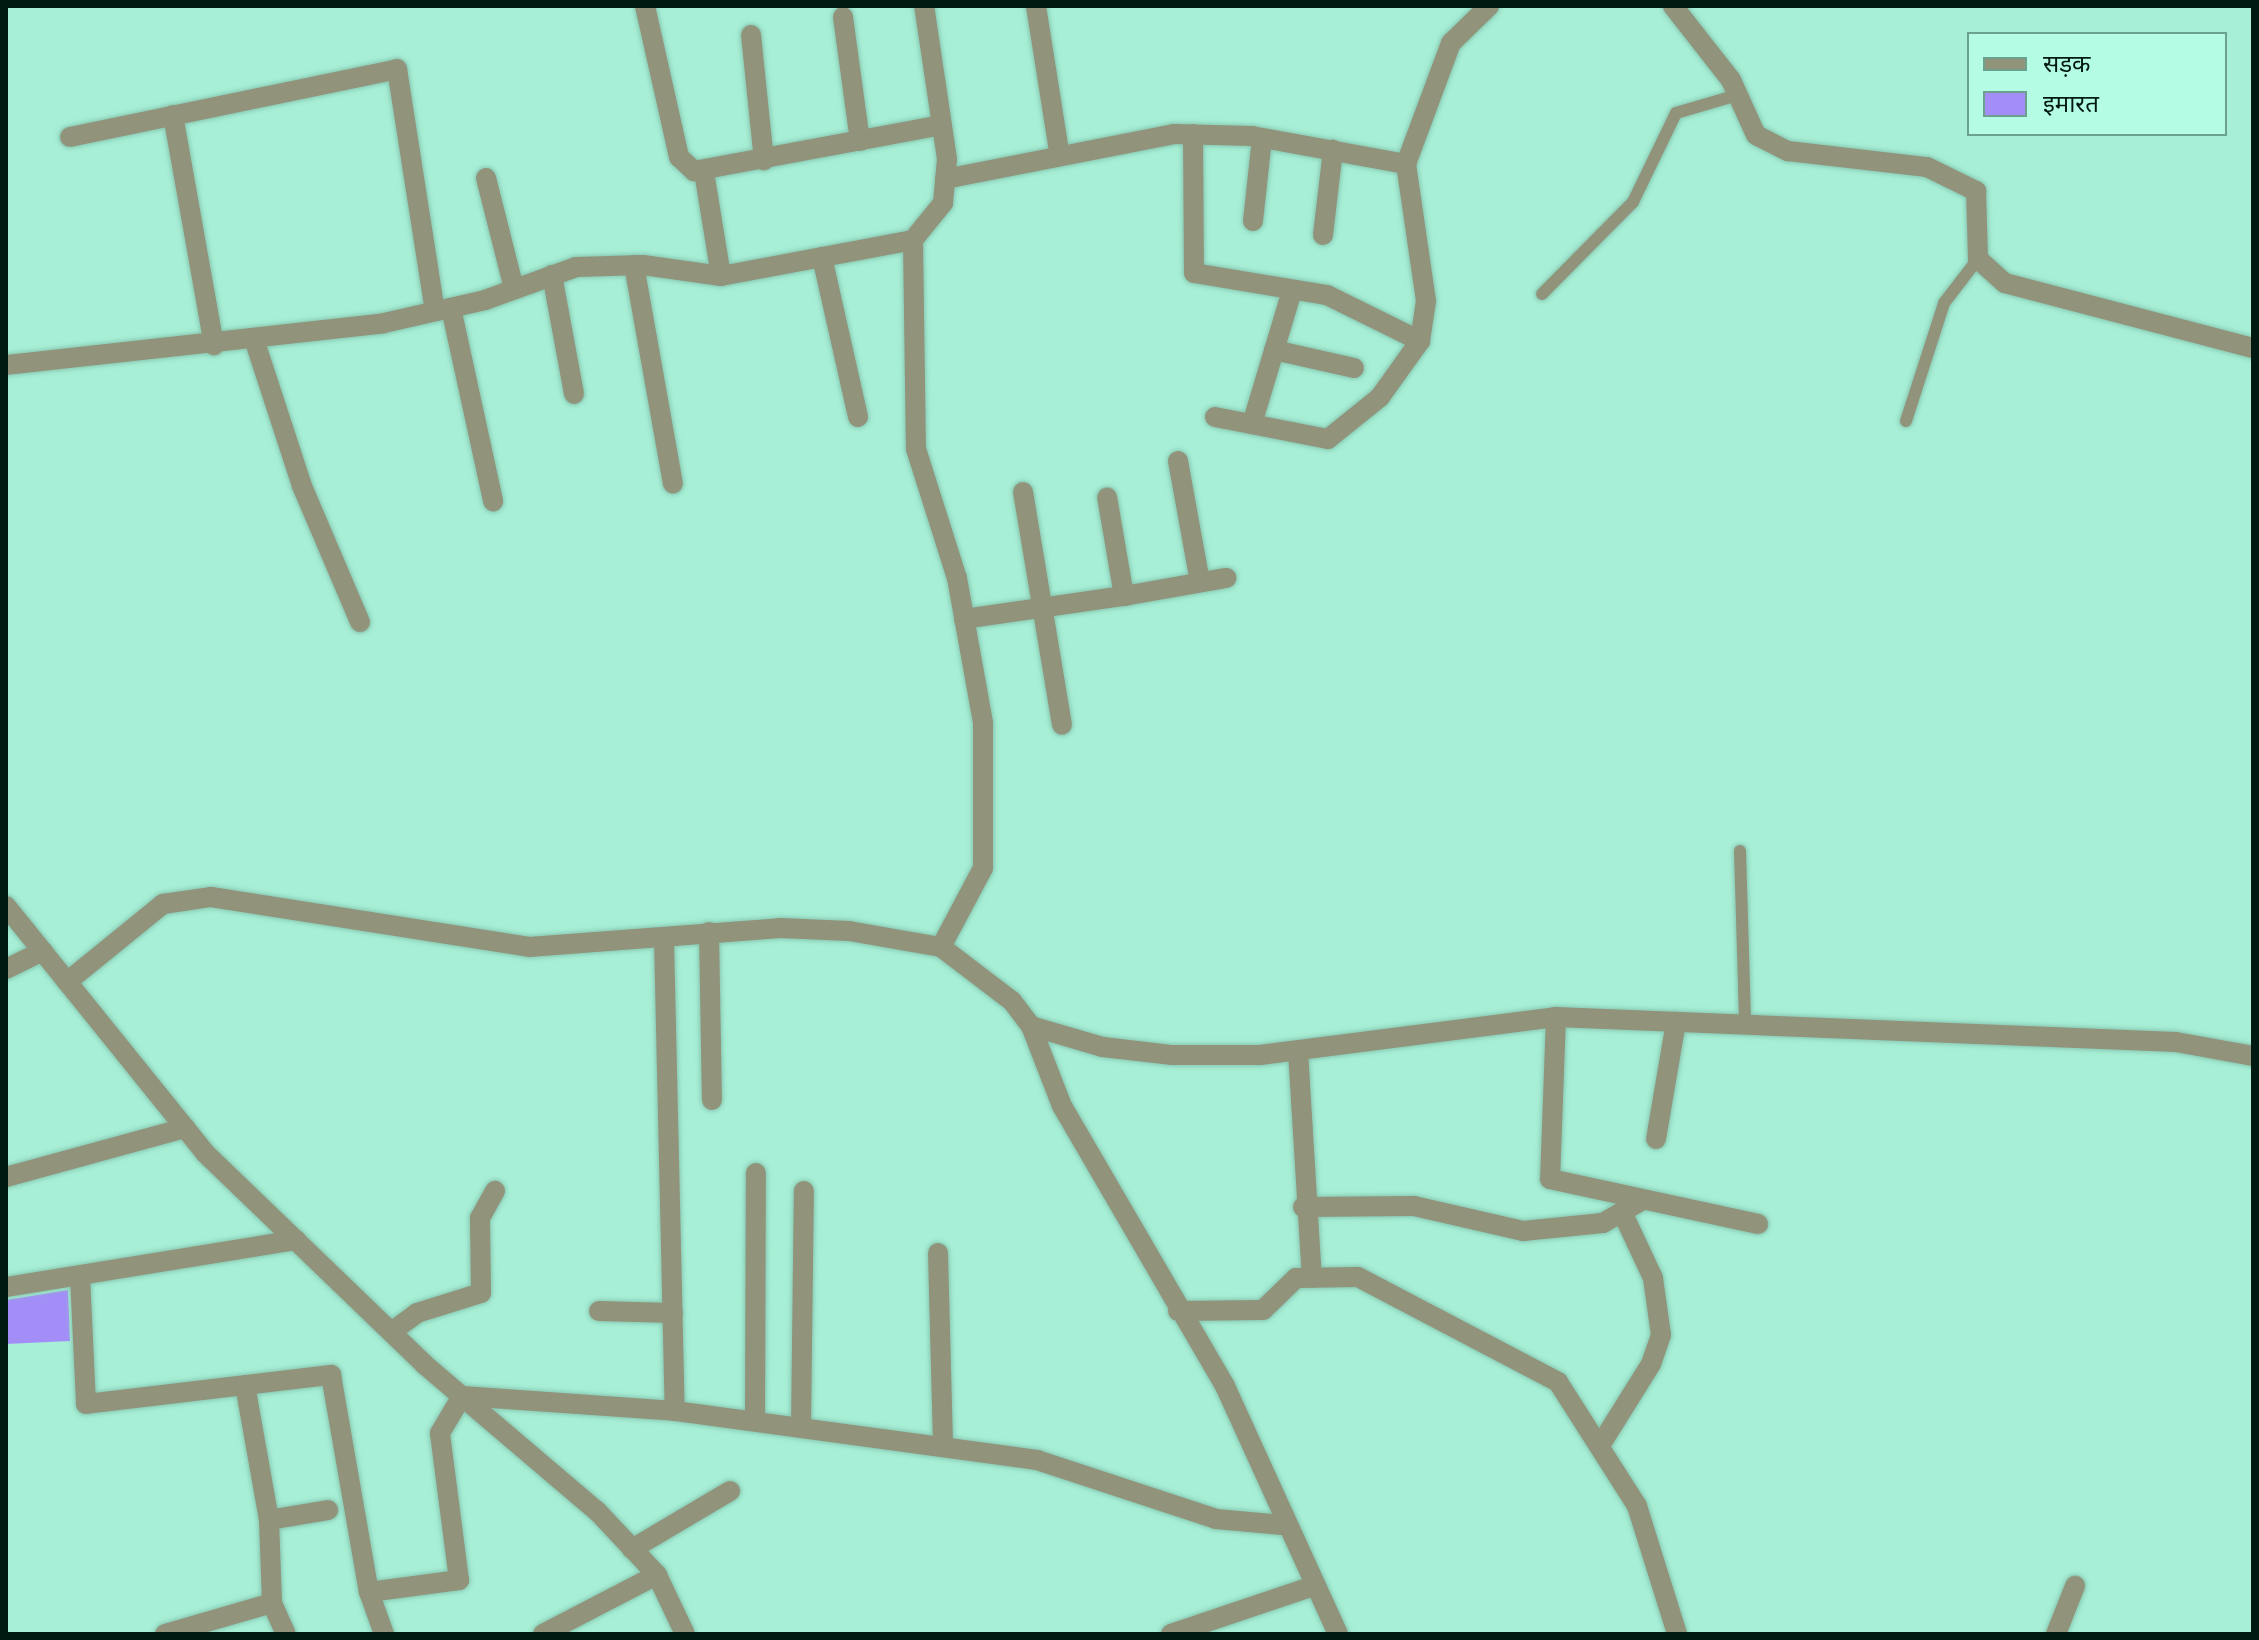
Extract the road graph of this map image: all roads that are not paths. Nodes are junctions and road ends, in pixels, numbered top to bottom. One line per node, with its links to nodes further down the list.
1 (645, 6): 19 (street)
2 (924, 6): 10 (street)
3 (1036, 6): 16 (street)
4 (1489, 6): 18 (street)
5 (1673, 6): 8 (street)
6 (843, 17): 14 (street)
7 (751, 35): 17 (street)
8 (1737, 95): 26 (street); 32 (lane)
9 (173, 115): 12 (street); 33 (street); 36 (street)
10 (941, 125): 14 (street); 21 (street)
11 (1193, 134): 13 (street); 16 (street); 31 (street)
12 (70, 137)
13 (1262, 138): 15 (street); 22 (street)
14 (860, 141): 17 (street)
15 (1333, 150): 18 (street); 23 (street)
16 (1059, 152): 21 (street)
17 (764, 160): 19 (street)
18 (1406, 164): 34 (street)
19 (704, 172): 29 (street)
20 (486, 178): 30 (street)
21 (945, 179): 24 (street)
22 (1253, 221)
23 (1323, 235)
24 (913, 240): 25 (street); 55 (street)
25 (822, 257): 29 (street); 42 (street)
26 (1978, 259): 37 (street); 44 (lane)
27 (634, 265): 28 (street); 29 (street); 47 (street)
28 (552, 275): 30 (street); 41 (street)
29 (721, 276)
30 (514, 289): 33 (street)
31 (1292, 291): 34 (street); 38 (street)
32 (1542, 294)
33 (443, 309): 35 (street); 50 (street)
34 (1420, 341): 45 (street)
35 (255, 342): 36 (street); 56 (street)
36 (214, 345): 39 (street)
37 (2253, 348)
38 (1274, 350): 40 (street); 45 (street)
39 (6, 365)
40 (1354, 368)
41 (574, 394)
42 (858, 417)
43 (1215, 417): 45 (street)
44 (1906, 421)
45 (1252, 424)
46 (1178, 461): 52 (street)
47 (673, 484)
48 (1023, 492): 54 (street)
49 (1107, 497): 53 (street)
50 (493, 501)
51 (1226, 578): 52 (street)
52 (1200, 582): 53 (street)
53 (1124, 596): 54 (street)
54 (1044, 608): 55 (street); 57 (street)
55 (964, 619): 62 (street)
56 (360, 622)
57 (1062, 725)
58 (1740, 851): 68 (lane)
59 (6, 906): 63 (street)
60 (709, 932): 61 (street); 62 (street); 72 (street)
61 (664, 939): 65 (street); 90 (street)
62 (941, 947): 69 (street)
63 (43, 951): 64 (street); 65 (street)
64 (6, 969)
65 (67, 982): 73 (street)
66 (1556, 1017): 67 (street); 70 (street); 79 (street)
67 (1676, 1022): 68 (street); 74 (street)
68 (1745, 1024): 71 (street)
69 (1031, 1026): 70 (street); 89 (street)
70 (1298, 1051): 80 (street)
71 (2253, 1056)
72 (712, 1100)
73 (185, 1128): 76 (street); 83 (street)
74 (1656, 1139)
75 (756, 1173): 95 (street)
76 (6, 1177)
77 (495, 1191): 91 (street)
78 (804, 1191): 96 (street)
79 (1641, 1201): 81 (street); 82 (street)
80 (1303, 1207): 81 (street); 86 (street)
81 (1623, 1214): 97 (street)
82 (1758, 1224)
83 (296, 1240): 85 (street); 91 (street)
84 (938, 1253): 98 (street)
85 (80, 1276): 87 (street); 92 (street)
86 (1312, 1278): 89 (street); 97 (street)
87 (6, 1287)
88 (599, 1311): 90 (street)
89 (1178, 1311): 102 (street)
90 (673, 1313): 94 (street)
91 (394, 1330): 93 (street)
92 (245, 1385): 101 (street); 107 (street)
93 (462, 1396): 94 (street); 103 (street); 107 (street)
94 (675, 1411): 95 (street)
95 (755, 1421): 96 (street)
96 (801, 1427): 98 (street)
97 (1601, 1444): 117 (street)
98 (943, 1446): 102 (street)
99 (730, 1491): 103 (street)
100 (328, 1510): 101 (street)
101 (269, 1520): 108 (street)
102 (1283, 1525): 105 (street)
103 (632, 1549): 104 (street)
104 (657, 1575): 113 (street); 114 (street)
105 (1314, 1586): 115 (street); 116 (street)
106 (2075, 1586): 118 (street)
107 (369, 1592): 112 (street)
108 (272, 1603): 109 (street); 111 (street)
109 (202, 1630): 110 (street)
110 (165, 1634)
111 (286, 1634)
112 (384, 1634)
113 (543, 1634)
114 (685, 1634)
115 (1171, 1634)
116 (1338, 1634)
117 (1677, 1634)
118 (2056, 1634)

